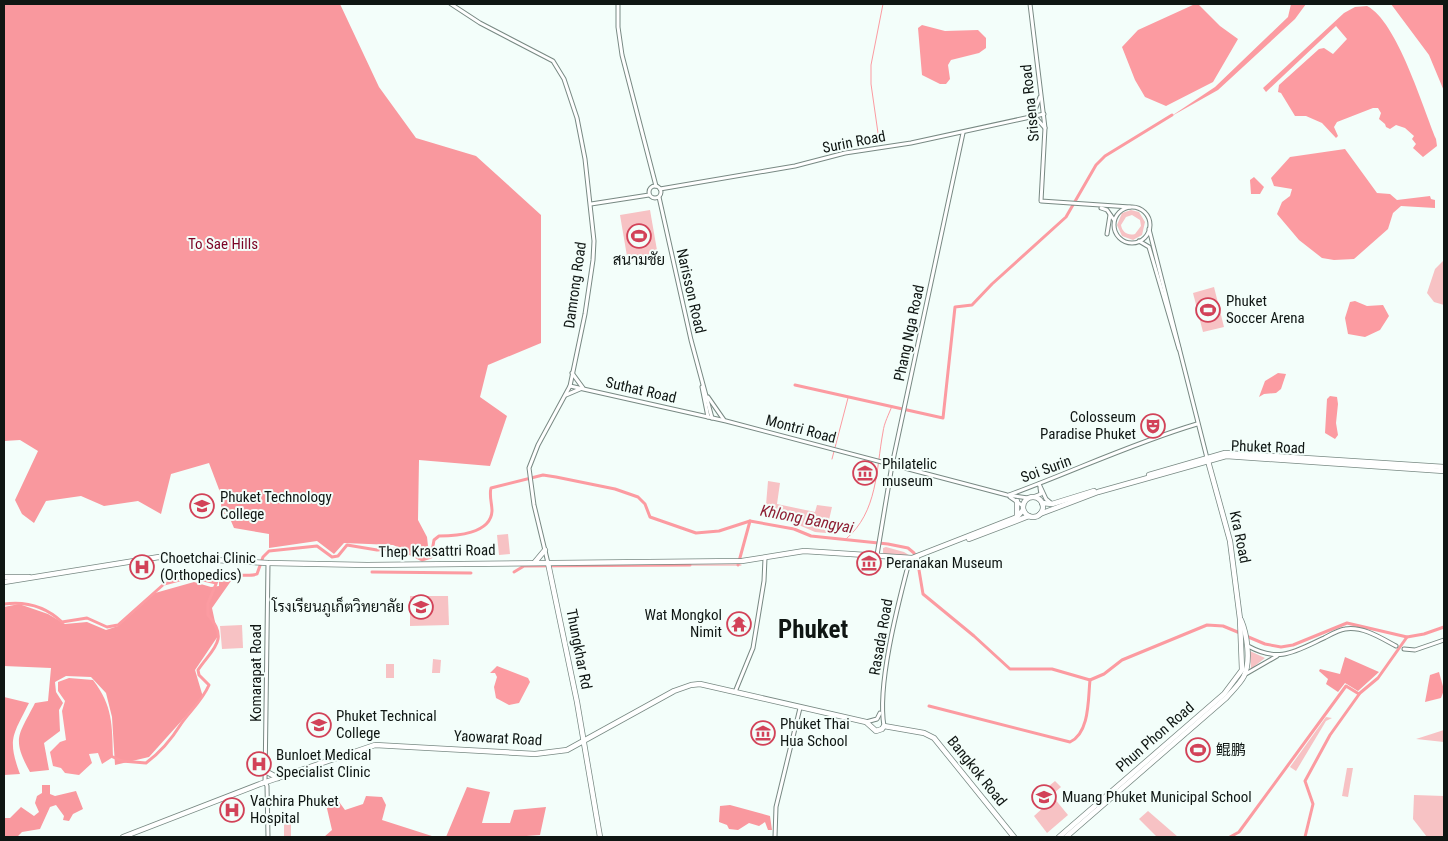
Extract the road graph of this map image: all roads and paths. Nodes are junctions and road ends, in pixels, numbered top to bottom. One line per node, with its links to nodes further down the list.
1 (452, 4): 13 (street, Damrong Road)
2 (618, 4): 9 (street)
3 (1030, 4): 4 (street, Srisena Road)
4 (1041, 94): 5 (street, Srisena Road); 6 (street)
5 (1044, 114): 6 (street, Surin Road); 7 (street, Srisena Road)
6 (1028, 118): 7 (street); 8 (street, Surin Road)
7 (1045, 128): 14 (street, Srisena Road)
8 (963, 132): 10 (street, Surin Road); 36 (street, Phang Nga Road)
9 (654, 186): 10 (street); 11 (street)
10 (661, 191): 12 (street)
11 (649, 193): 12 (street, Narisson Road); 13 (street)
12 (657, 198): 23 (street, Narisson Road)
13 (591, 204): 22 (street, Damrong Road)
14 (1098, 207): 15 (street); 16 (street)
15 (1130, 207): 17 (street); 18 (street)
16 (1110, 213): 17 (street); 19 (street)
17 (1114, 221): 20 (street)
18 (1149, 229): 20 (street); 21 (street)
19 (1107, 234)
20 (1139, 241): 21 (street)
21 (1182, 357): 32 (street)
22 (572, 373): 24 (street, Damrong Road); 25 (street)
23 (702, 384): 26 (street, Narisson Road); 28 (street, Narisson Road)
24 (570, 386): 25 (street, Suthat Road); 27 (street, Damrong Road)
25 (583, 388): 27 (street); 29 (street, Suthat Road)
26 (705, 392): 30 (street, Narisson Road); 31 (street)
27 (564, 397): 53 (street, Damrong Road)
28 (704, 401): 29 (street); 30 (street, Narisson Road)
29 (698, 415): 30 (street, Suthat Road)
30 (710, 418): 31 (street, Montri Road)
31 (726, 421): 34 (street, Montri Road)
32 (1198, 424): 33 (street); 39 (street, Soi Surin)
33 (1208, 460): 35 (main road, Phuket Road); 37 (main road, Phuket Road); 67 (main road, Kra Road)
34 (881, 462): 36 (street, Montri Road); 38 (street)
35 (1192, 464): 46 (main road, Phuket Road); 48 (main road, Phuket Road)
36 (892, 465): 38 (street, Phang Nga Road); 40 (street, Montri Road)
37 (1444, 469)
38 (891, 473): 52 (street, Phang Nga Road)
39 (1039, 484): 40 (street, Soi Surin); 41 (street); 43 (street)
40 (1007, 496): 42 (street, Montri Road); 44 (street, Montri Road)
41 (1033, 497): 42 (main road); 45 (main road)
42 (1028, 498): 47 (main road)
43 (1046, 499): 45 (street); 46 (street)
44 (1017, 501): 47 (street, Montri Road); 50 (main road)
45 (1042, 503): 46 (main road, Phuket Road); 48 (main road)
46 (1052, 504)
47 (1023, 508): 49 (main road); 50 (main road)
48 (1039, 514): 49 (main road)
49 (1029, 516): 51 (main road)
50 (1017, 517): 51 (main road)
51 (993, 528): 58 (main road)
52 (879, 546): 54 (street, Phang Nga Road); 55 (street)
53 (544, 550): 59 (main road); 61 (street, Damrong Road)
54 (877, 555): 55 (main road); 57 (main road, Thep Krasattri Road)
55 (884, 556): 56 (main road)
56 (905, 557): 58 (main road); 62 (main road)
57 (765, 558): 61 (main road, Thep Krasattri Road); 72 (street)
58 (913, 559): 62 (main road, Rasada Road)
59 (534, 562): 60 (main road, Thep Krasattri Road); 61 (main road, Thep Krasattri Road)
60 (263, 563): 64 (main road, Thep Krasattri Road); 82 (street, Komarapat Road)
61 (549, 565): 76 (main road, Thungkhar Rd)
62 (908, 566): 74 (street, Rasada Road)
63 (4, 577): 64 (main road, Thep Krasattri Road)
64 (19, 579): 65 (main road, Thep Krasattri Road)
65 (4, 582)
66 (1444, 640): 69 (street)
67 (1244, 641): 70 (street); 71 (main road); 90 (main road, Phun Phon Road)
68 (1396, 646): 70 (street)
69 (1404, 649)
70 (1278, 655): 71 (street)
71 (1244, 675): 91 (main road, Phun Phon Road)
72 (735, 692): 73 (main road, Yaowarat Road); 78 (main road, Yaowarat Road)
73 (800, 708): 75 (main road, Yaowarat Road); 88 (street)
74 (880, 713): 75 (street); 77 (street)
75 (866, 722): 77 (main road, Bangkok Road)
76 (581, 724): 78 (main road); 79 (main road, Thungkhar Rd)
77 (884, 726): 89 (main road, Bangkok Road)
78 (596, 733): 79 (main road, Yaowarat Road)
79 (584, 741): 80 (main road, Yaowarat Road); 81 (main road, Thungkhar Rd)
80 (571, 748): 81 (main road); 83 (main road, Yaowarat Road)
81 (586, 756): 87 (main road, Thungkhar Rd)
82 (267, 772): 83 (main road); 84 (street, Komarapat Road)
83 (278, 778): 84 (main road, Yaowarat Road)
84 (265, 782): 85 (main road, Yaowarat Road); 86 (street, Komarapat Road)
85 (124, 837)
86 (268, 837)
87 (600, 837)
88 (775, 837)
89 (1014, 837)
90 (1059, 837)
91 (1066, 837)

